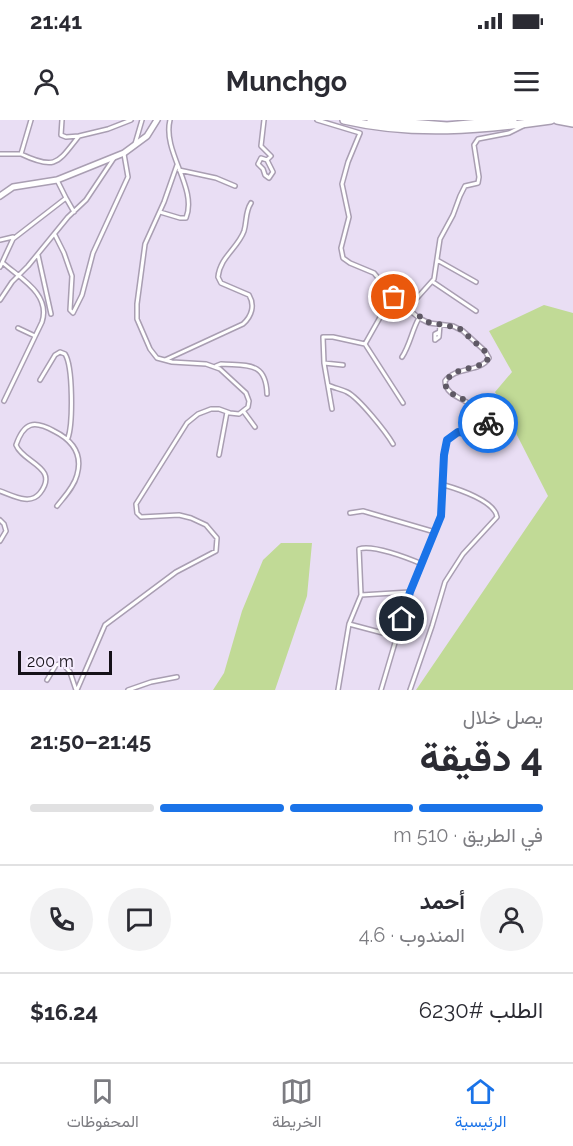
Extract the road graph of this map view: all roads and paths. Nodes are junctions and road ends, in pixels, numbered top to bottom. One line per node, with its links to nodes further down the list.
1 (31, 120): 20 (street)
2 (62, 120): 16 (street)
3 (131, 120): 16 (street)
4 (142, 120): 17 (street)
5 (157, 120): 17 (main road)
6 (170, 120): 23 (street)
7 (264, 120): 22 (street)
8 (320, 120): 42 (street)
9 (344, 120): 14 (highway)
10 (371, 120): 11 (highway)
11 (513, 120)
12 (551, 120): 14 (highway)
13 (557, 120): 15 (highway)
14 (530, 123): 36 (street)
15 (573, 123)
16 (79, 136): 20 (street)
17 (133, 147): 18 (main road)
18 (124, 153): 21 (main road); 32 (street)
19 (0, 154): 20 (street)
20 (21, 154)
21 (114, 158): 25 (main road); 30 (street)
22 (267, 160): 22 (street)
23 (177, 165): 24 (street); 31 (street)
24 (179, 170): 26 (street); 31 (street)
25 (57, 180): 27 (main road); 28 (street)
26 (235, 186)
27 (0, 196)
28 (66, 198): 30 (street); 33 (street)
29 (251, 203): 54 (street)
30 (74, 212): 32 (street)
31 (160, 212): 54 (street)
32 (55, 235): 35 (street)
33 (14, 237): 34 (street); 37 (street)
34 (0, 240)
35 (38, 255): 39 (street); 46 (street)
36 (437, 260): 40 (street); 41 (street)
37 (3, 263): 38 (street); 39 (street)
38 (0, 267)
39 (18, 276): 43 (street); 51 (street)
40 (432, 281): 44 (street); 45 (street)
41 (476, 282)
42 (394, 297): 44 (street); 52 (street)
43 (0, 300)
44 (406, 306): 47 (street)
45 (476, 310)
46 (51, 314)
47 (419, 318): 48 (street); 53 (street)
48 (440, 325): 50 (street); 72 (street)
49 (18, 328): 51 (street)
50 (439, 332)
51 (36, 336): 63 (street)
52 (365, 344): 55 (street); 64 (street)
53 (402, 357)
54 (163, 361): 57 (street)
55 (324, 363): 56 (street); 59 (street)
56 (343, 365)
57 (214, 366): 61 (street); 67 (street)
58 (40, 380): 69 (street)
59 (328, 385): 60 (street); 62 (street)
60 (338, 389): 62 (street); 70 (street)
61 (267, 394)
62 (330, 397): 65 (street)
63 (4, 401)
64 (403, 403)
65 (332, 409)
66 (227, 412): 67 (street); 71 (street); 86 (street)
67 (244, 412): 68 (street)
68 (255, 427)
69 (68, 438): 73 (street); 74 (street)
70 (393, 444)
71 (219, 455)
72 (444, 485): 77 (street); 90 (street)
73 (0, 491)
74 (57, 506)
75 (350, 513): 77 (street)
76 (0, 520): 78 (street)
77 (435, 532): 79 (street)
78 (0, 542)
79 (422, 564): 80 (street); 81 (street)
80 (410, 592): 81 (street); 83 (street)
81 (361, 595): 82 (street)
82 (349, 624): 83 (street); 88 (street)
83 (398, 637): 89 (street)
84 (177, 677): 87 (street)
85 (47, 680): 86 (street)
86 (77, 690)
87 (128, 690)
88 (338, 690)
89 (381, 690)
90 (410, 690)

